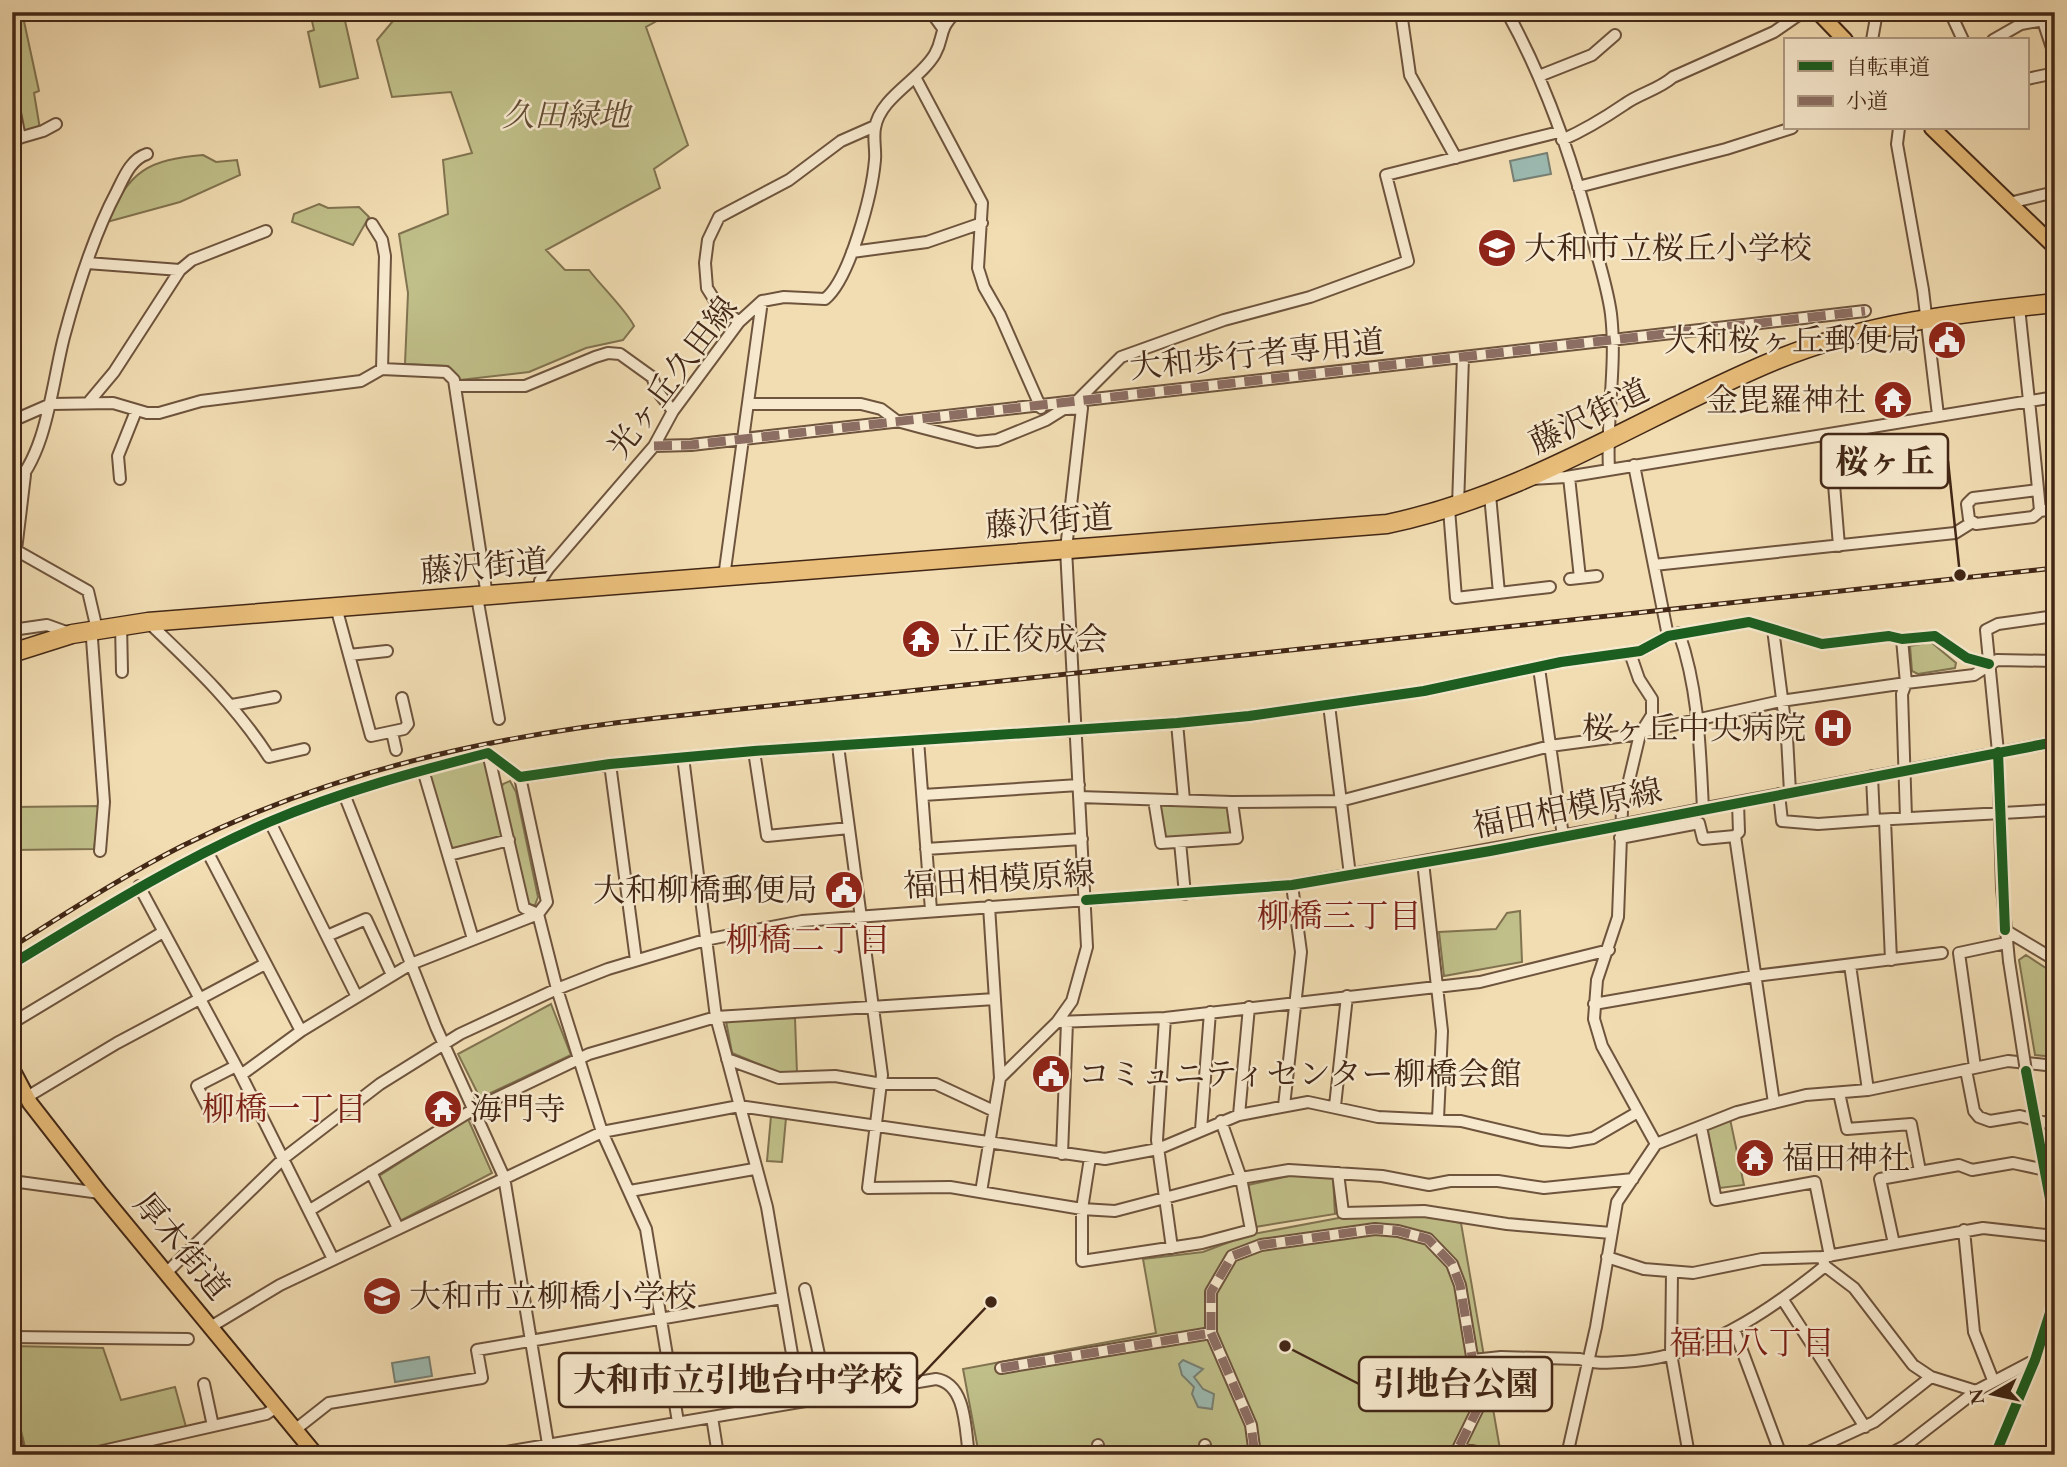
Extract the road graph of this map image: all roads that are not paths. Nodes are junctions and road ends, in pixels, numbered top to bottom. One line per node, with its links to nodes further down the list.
1 (930, 12): 10 (street)
2 (956, 12): 10 (street)
3 (1401, 12): 30 (street)
4 (1507, 12): 18 (street)
5 (1804, 12): 27 (street)
6 (1818, 12): 12 (main road)
7 (1877, 12): 13 (street)
8 (1950, 12): 14 (street)
9 (2050, 18): 15 (street); 16 (street)
10 (942, 27): 19 (street)
11 (1615, 35): 18 (street)
12 (1843, 38)
13 (1872, 38)
14 (1963, 38)
15 (1996, 38)
16 (2055, 57)
17 (2055, 73): 20 (street)
18 (1539, 76): 27 (street)
19 (915, 77): 23 (street); 34 (street)
20 (2028, 79)
21 (12, 97): 28 (street)
22 (56, 124): 28 (street)
23 (875, 126): 38 (street, 光ヶ丘久田線); 46 (street)
24 (1787, 130): 31 (street)
25 (1899, 130): 45 (street)
26 (1934, 130): 33 (main road)
27 (1561, 136): 30 (street); 31 (street)
28 (16, 139)
29 (147, 154): 39 (street)
30 (1456, 158): 52 (street)
31 (1578, 187): 47 (street)
32 (2055, 191): 33 (street)
33 (2009, 203): 37 (main road)
34 (982, 223): 38 (street); 56 (street)
35 (372, 224): 49 (street)
36 (266, 231): 40 (street)
37 (2055, 247)
38 (852, 252): 41 (street, 光ヶ丘久田線)
39 (87, 262): 40 (street); 57 (street)
40 (180, 270): 54 (street)
41 (762, 302): 46 (street, 光ヶ丘久田線); 55 (street)
42 (2055, 303): 43 (highway, 藤沢街道)
43 (2019, 307): 45 (highway, 藤沢街道); 53 (street)
44 (1865, 311): 47 (street, 大和歩行者専用道)
45 (1925, 318): 61 (street); 67 (highway, 藤沢街道)
46 (739, 322): 60 (street, 光ヶ丘久田線)
47 (1612, 338): 48 (street, 大和歩行者専用道); 67 (street)
48 (1463, 357): 52 (street, 大和歩行者専用道); 78 (street)
49 (382, 369): 50 (street); 59 (street)
50 (454, 386): 60 (street); 91 (street)
51 (2055, 397): 53 (street)
52 (1078, 400): 56 (street, 大和歩行者専用道); 58 (street)
53 (2029, 401): 61 (street); 76 (street)
54 (88, 403): 57 (street); 59 (street)
55 (748, 404): 64 (street); 66 (street)
56 (1039, 404): 62 (street); 64 (street, 大和歩行者専用道)
57 (46, 408): 63 (street); 71 (street)
58 (1062, 410): 62 (street); 84 (street)
59 (136, 411): 74 (street)
60 (673, 411): 68 (street, 光ヶ丘久田線)
61 (1938, 415): 65 (street)
62 (1046, 420): 64 (street)
63 (12, 421)
64 (897, 421): 66 (street, 大和歩行者専用道)
65 (1830, 435): 69 (street); 82 (street)
66 (743, 439): 68 (street, 大和歩行者専用道); 87 (street)
67 (1609, 440): 70 (street); 73 (highway, 藤沢街道)
68 (654, 446): 89 (street, 光ヶ丘久田線)
69 (1634, 465): 70 (street); 85 (street)
70 (1609, 469): 72 (street)
71 (25, 475): 75 (street); 83 (street)
72 (1569, 477): 73 (street); 86 (street)
73 (1529, 478): 77 (highway, 藤沢街道)
74 (120, 479)
75 (12, 488)
76 (2038, 491): 80 (street); 81 (street)
77 (1490, 495): 78 (highway, 藤沢街道); 90 (street)
78 (1453, 508): 84 (highway, 藤沢街道); 90 (street)
79 (2055, 509): 80 (street)
80 (2039, 510): 81 (street)
81 (1971, 523): 82 (street)
82 (1839, 546): 85 (street)
83 (14, 549): 98 (street)
84 (1066, 549): 87 (highway, 藤沢街道); 123 (street)
85 (1654, 565): 100 (street)
86 (1597, 576)
87 (724, 577): 89 (highway, 藤沢街道)
88 (1550, 587): 90 (street)
89 (538, 591): 91 (highway, 藤沢街道)
90 (1499, 593)
91 (482, 596): 92 (highway, 藤沢街道); 120 (street)
92 (336, 607): 94 (highway, 藤沢街道); 105 (street)
93 (2055, 616): 107 (street)
94 (148, 622): 95 (highway, 藤沢街道); 118 (street)
95 (121, 624): 98 (highway, 藤沢街道); 110 (street)
96 (1773, 629): 100 (street); 101 (street); 117 (street)
97 (12, 630): 99 (street)
98 (93, 630): 99 (highway, 藤沢街道); 164 (street)
99 (72, 634): 103 (highway, 藤沢街道)
100 (1674, 634): 104 (street); 121 (street)
101 (1902, 639): 106 (street); 113 (street)
102 (387, 651): 105 (street)
103 (12, 653)
104 (1630, 653): 109 (street); 125 (street)
105 (349, 655): 124 (street)
106 (1964, 656): 107 (street); 112 (street)
107 (1989, 661): 108 (street); 111 (street); 114 (street)
108 (2055, 661)
109 (1539, 668): 119 (street); 129 (street)
110 (122, 672)
111 (1974, 675): 112 (street); 114 (street)
112 (1962, 676): 113 (street)
113 (1906, 684): 117 (street); 138 (street)
114 (1991, 684): 133 (street)
115 (275, 697): 118 (street)
116 (402, 698): 124 (street)
117 (1781, 701): 121 (street); 142 (street)
118 (232, 705): 130 (street)
119 (1329, 705): 122 (street); 147 (street)
120 (499, 719)
121 (1697, 719): 125 (street); 150 (street)
122 (1177, 723): 123 (street); 146 (street)
123 (1075, 729): 126 (street); 141 (street)
124 (392, 732): 131 (street)
125 (1641, 733): 129 (street); 159 (street)
126 (918, 740): 128 (street); 144 (street)
127 (2055, 742): 133 (street, 福田相模原線)
128 (838, 746): 132 (street); 156 (street)
129 (1550, 746): 147 (street); 157 (street)
130 (304, 749)
131 (396, 750)
132 (754, 751): 135 (street); 156 (street)
133 (1998, 752): 138 (street, 福田相模原線); 152 (street)
134 (488, 753): 137 (street); 140 (street); 161 (street)
135 (683, 757): 136 (street); 181 (street)
136 (610, 764): 140 (street); 185 (street)
137 (423, 770): 143 (street); 166 (street)
138 (1905, 770): 139 (street, 福田相模原線); 153 (street)
139 (1872, 776): 142 (street, 福田相模原線); 154 (street)
140 (520, 777): 175 (street)
141 (1079, 791): 144 (street); 145 (street); 160 (street)
142 (1785, 793): 149 (street, 福田相模原線); 154 (street)
143 (344, 794): 155 (street); 190 (street)
144 (923, 795): 163 (street)
145 (1154, 800): 146 (street); 162 (street)
146 (1184, 800): 148 (street)
147 (1340, 801): 148 (street); 168 (street)
148 (1232, 803): 162 (street)
149 (1738, 803): 150 (street, 福田相模原線); 158 (street)
150 (1700, 810): 157 (street, 福田相模原線, bridge)
151 (2055, 810): 152 (street)
152 (2000, 813): 153 (street); 177 (street)
153 (1906, 818): 154 (street)
154 (1880, 820): 186 (street)
155 (270, 822): 165 (street); 179 (street)
156 (849, 828): 176 (street)
157 (1563, 836): 167 (street, 福田相模原線)
158 (1735, 836): 159 (street); 193 (street)
159 (1620, 838): 183 (street)
160 (1082, 839): 163 (street); 172 (street)
161 (509, 840): 166 (street); 175 (street)
162 (1180, 842): 171 (street)
163 (926, 849): 174 (street)
164 (100, 851)
165 (207, 851): 170 (street); 189 (street)
166 (449, 855): 180 (street)
167 (1423, 862): 168 (street, 福田相模原線); 194 (street)
168 (1350, 875): 169 (street, 福田相模原線)
169 (1292, 885): 171 (street, 福田相模原線); 200 (street)
170 (139, 886): 178 (street); 188 (street)
171 (1185, 894): 172 (street, 福田相模原線)
172 (1086, 900): 173 (street, 福田相模原線); 207 (street)
173 (989, 906): 174 (street, 福田相模原線); 199 (street)
174 (931, 910): 176 (street, 福田相模原線)
175 (538, 914): 180 (street); 195 (street)
176 (860, 915): 181 (street, 福田相模原線); 202 (street)
177 (2005, 930): 182 (street); 187 (street)
178 (163, 932): 198 (street); 208 (street)
179 (327, 936): 192 (street); 197 (street)
180 (473, 939): 190 (street)
181 (705, 940): 185 (street, 福田相模原線); 205 (street)
182 (2006, 943): 215 (street); 232 (street, bridge)
183 (1609, 950): 194 (street); 201 (street)
184 (1942, 953): 186 (street)
185 (636, 960): 195 (street, 福田相模原線)
186 (1891, 960): 191 (street)
187 (2055, 960)
188 (12, 964)
189 (265, 964): 198 (street); 209 (street)
190 (411, 964): 192 (street); 210 (street)
191 (1850, 965): 193 (street); 219 (street)
192 (392, 975): 197 (street)
193 (1755, 976): 201 (street); 222 (street)
194 (1437, 987): 196 (street); 231 (street)
195 (557, 989): 210 (street, 福田相模原線); 211 (street)
196 (1347, 996): 200 (street); 223 (street)
197 (357, 997): 209 (street)
198 (199, 999): 216 (street); 221 (street)
199 (995, 999): 202 (street); 217 (street)
200 (1296, 1002): 203 (street); 225 (street)
201 (1594, 1004): 228 (street)
202 (873, 1006): 205 (street); 218 (street)
203 (1249, 1007): 204 (street); 230 (street)
204 (1210, 1012): 206 (street); 237 (street)
205 (716, 1017): 211 (street); 212 (street)
206 (1165, 1018): 207 (street); 241 (street)
207 (1062, 1022): 217 (street); 242 (street)
208 (12, 1023)
209 (301, 1031): 216 (street)
210 (444, 1044): 226 (street); 243 (street, 福田相模原線)
211 (579, 1058): 226 (street); 238 (street)
212 (727, 1059): 218 (street); 224 (street)
213 (2055, 1066): 215 (street)
214 (12, 1069): 221 (main road, 厚木街道)
215 (1970, 1069): 219 (street); 232 (street)
216 (238, 1070): 229 (street); 243 (street)
217 (1000, 1078): 227 (street)
218 (882, 1084): 227 (street); 236 (street)
219 (1868, 1090): 220 (street)
220 (1839, 1093): 222 (street); 247 (street)
221 (27, 1097): 257 (main road, 厚木街道)
222 (1774, 1103): 235 (street)
223 (1335, 1105): 225 (street); 231 (street)
224 (739, 1106): 236 (street); 238 (street); 246 (street)
225 (1284, 1106): 230 (street)
226 (474, 1109): 248 (street); 251 (street)
227 (994, 1111): 239 (street)
228 (1638, 1112): 231 (street); 240 (street)
229 (212, 1115)
230 (1239, 1115): 233 (street)
231 (1438, 1119)
232 (2034, 1119): 234 (street); 245 (street)
233 (1221, 1121): 237 (street); 252 (street)
234 (2055, 1125)
235 (1702, 1126): 240 (street); 270 (street)
236 (874, 1127): 239 (street); 256 (street)
237 (1201, 1130): 241 (street)
238 (602, 1132): 251 (street); 255 (street)
239 (988, 1144): 242 (street); 256 (street)
240 (1656, 1144): 253 (street)
241 (1158, 1149): 244 (street); 258 (street)
242 (1062, 1154): 244 (street)
243 (284, 1158): 260 (street); 272 (street, 福田相模原線)
244 (1090, 1158): 259 (street)
245 (2043, 1168): 247 (street); 249 (street); 261 (street)
246 (754, 1169): 255 (street); 275 (street)
247 (1920, 1171): 266 (street)
248 (371, 1172): 260 (street); 262 (street)
249 (2055, 1172)
250 (1338, 1173): 252 (street); 253 (street); 264 (street)
251 (504, 1177): 262 (street); 283 (street)
252 (1241, 1178): 258 (street); 267 (street)
253 (1633, 1180): 264 (street)
254 (12, 1181): 257 (street)
255 (630, 1191): 277 (street)
256 (981, 1192): 259 (street)
257 (100, 1193): 272 (main road, 厚木街道)
258 (1165, 1200): 259 (street); 267 (street)
259 (1082, 1209): 267 (street)
260 (310, 1210): 269 (street)
261 (2055, 1225)
262 (398, 1228): 269 (street)
263 (1964, 1230): 265 (street); 266 (street); 290 (street)
264 (1611, 1233): 268 (street)
265 (2055, 1236)
266 (1894, 1244): 270 (street)
267 (1172, 1248)
268 (1607, 1257): 271 (street); 287 (street)
269 (333, 1259): 278 (street)
270 (1826, 1260): 271 (street); 276 (street); 289 (street)
271 (1672, 1272): 284 (street)
272 (166, 1273): 278 (main road, 厚木街道)
273 (805, 1289): 293 (street)
274 (2055, 1297): 286 (street)
275 (782, 1298): 277 (street); 294 (street)
276 (1783, 1300): 279 (street); 300 (street)
277 (661, 1319): 283 (street); 298 (street)
278 (212, 1326): 295 (main road, 厚木街道)
279 (1734, 1329): 284 (street); 315 (street)
280 (1211, 1333): 285 (street); 288 (street); 311 (street)
281 (12, 1337): 282 (street)
282 (188, 1339)
283 (531, 1341): 301 (street); 302 (street)
284 (1671, 1354): 287 (street); 314 (street)
285 (1473, 1360): 287 (street); 303 (street)
286 (2035, 1360): 290 (street); 318 (street)
287 (1587, 1362): 313 (street)
288 (1001, 1367)
289 (1931, 1377): 292 (street); 300 (street)
290 (1993, 1380): 292 (street)
291 (204, 1384): 299 (street)
292 (1976, 1391): 317 (street)
293 (828, 1396): 294 (street); 310 (street)
294 (800, 1401): 296 (street)
295 (277, 1407): 299 (street); 301 (main road, 厚木街道)
296 (712, 1417): 298 (street); 309 (street)
297 (12, 1422): 305 (street)
298 (678, 1422): 302 (street)
299 (213, 1426): 306 (street)
300 (1865, 1427): 316 (street)
301 (296, 1429): 307 (main road, 厚木街道)
302 (548, 1444): 308 (street)
303 (1455, 1453): 304 (street); 312 (street)
304 (1482, 1453)
305 (19, 1455)
306 (85, 1455)
307 (316, 1455)
308 (488, 1455)
309 (719, 1455)
310 (969, 1455)
311 (1255, 1455)
312 (1433, 1455)
313 (1567, 1455)
314 (1689, 1455)
315 (1781, 1455)
316 (1802, 1455)
317 (1888, 1455)
318 (1995, 1455)

